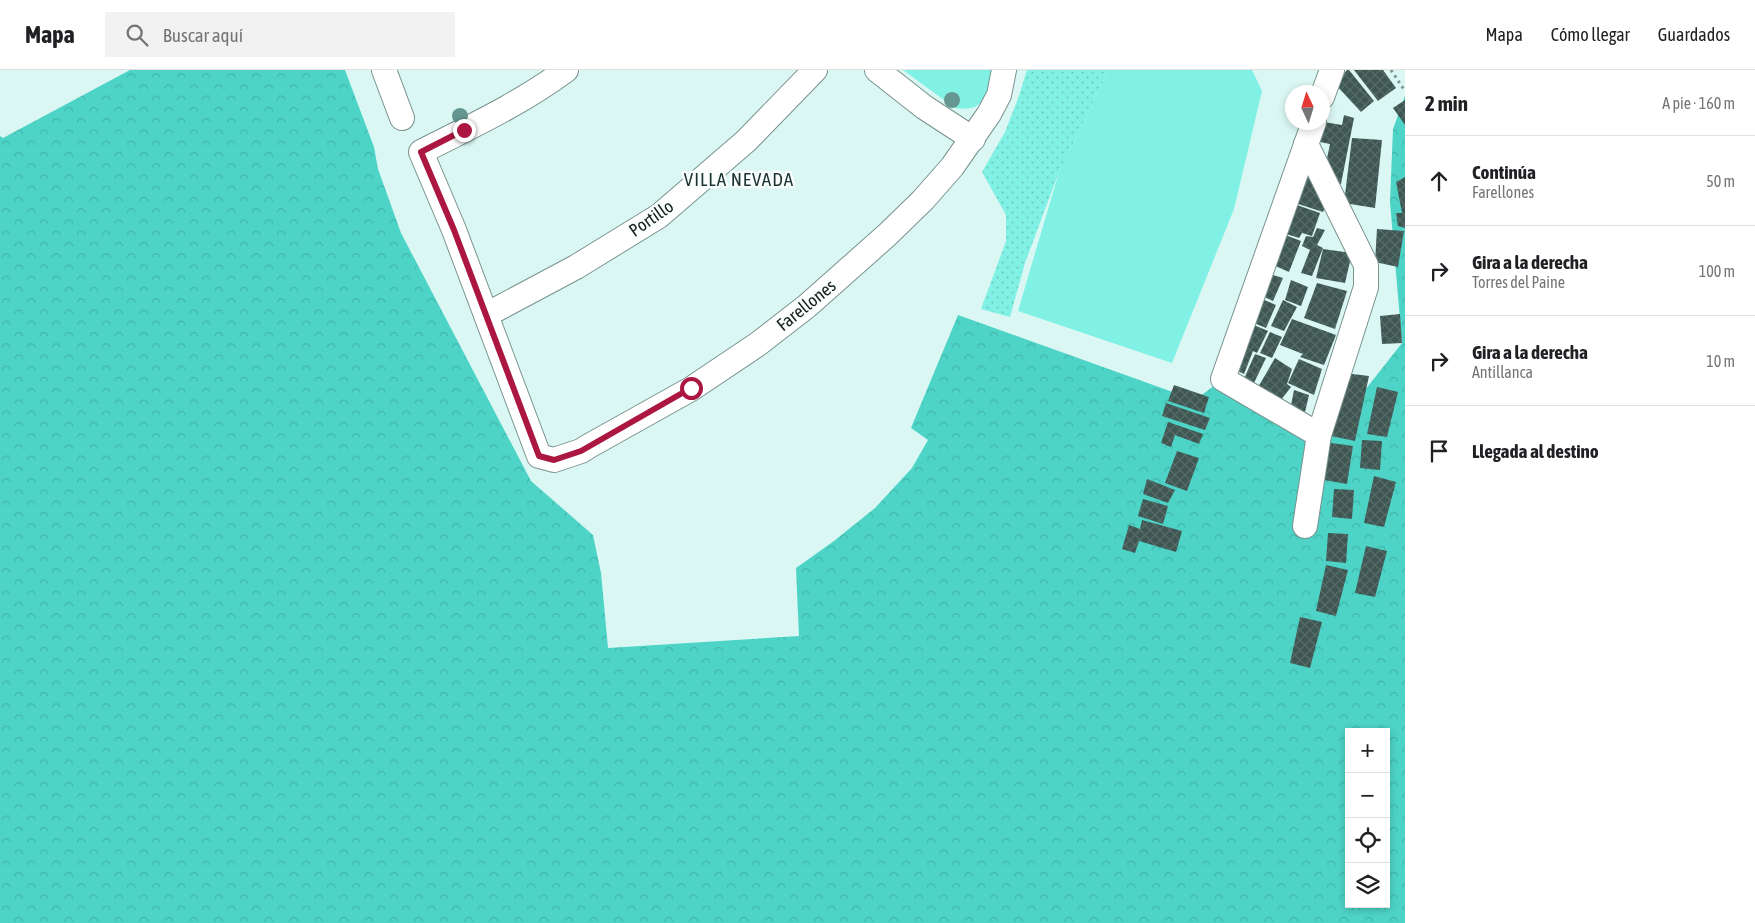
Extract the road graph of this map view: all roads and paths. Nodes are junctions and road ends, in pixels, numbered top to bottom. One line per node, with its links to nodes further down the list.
1 (384, 70): 10 (street)
2 (566, 70): 13 (street)
3 (815, 70): 13 (street, Portillo)
4 (877, 70): 12 (street)
5 (1004, 70): 12 (street, Farellones)
6 (1332, 70): 8 (street)
7 (1391, 70): 9 (path)
8 (1326, 85)
9 (1405, 91)
10 (402, 118)
11 (1310, 133): 14 (street); 14 (street)
12 (973, 139): 13 (street, Farellones)
13 (486, 315)
14 (1319, 435): 15 (street)
15 (1305, 526)

